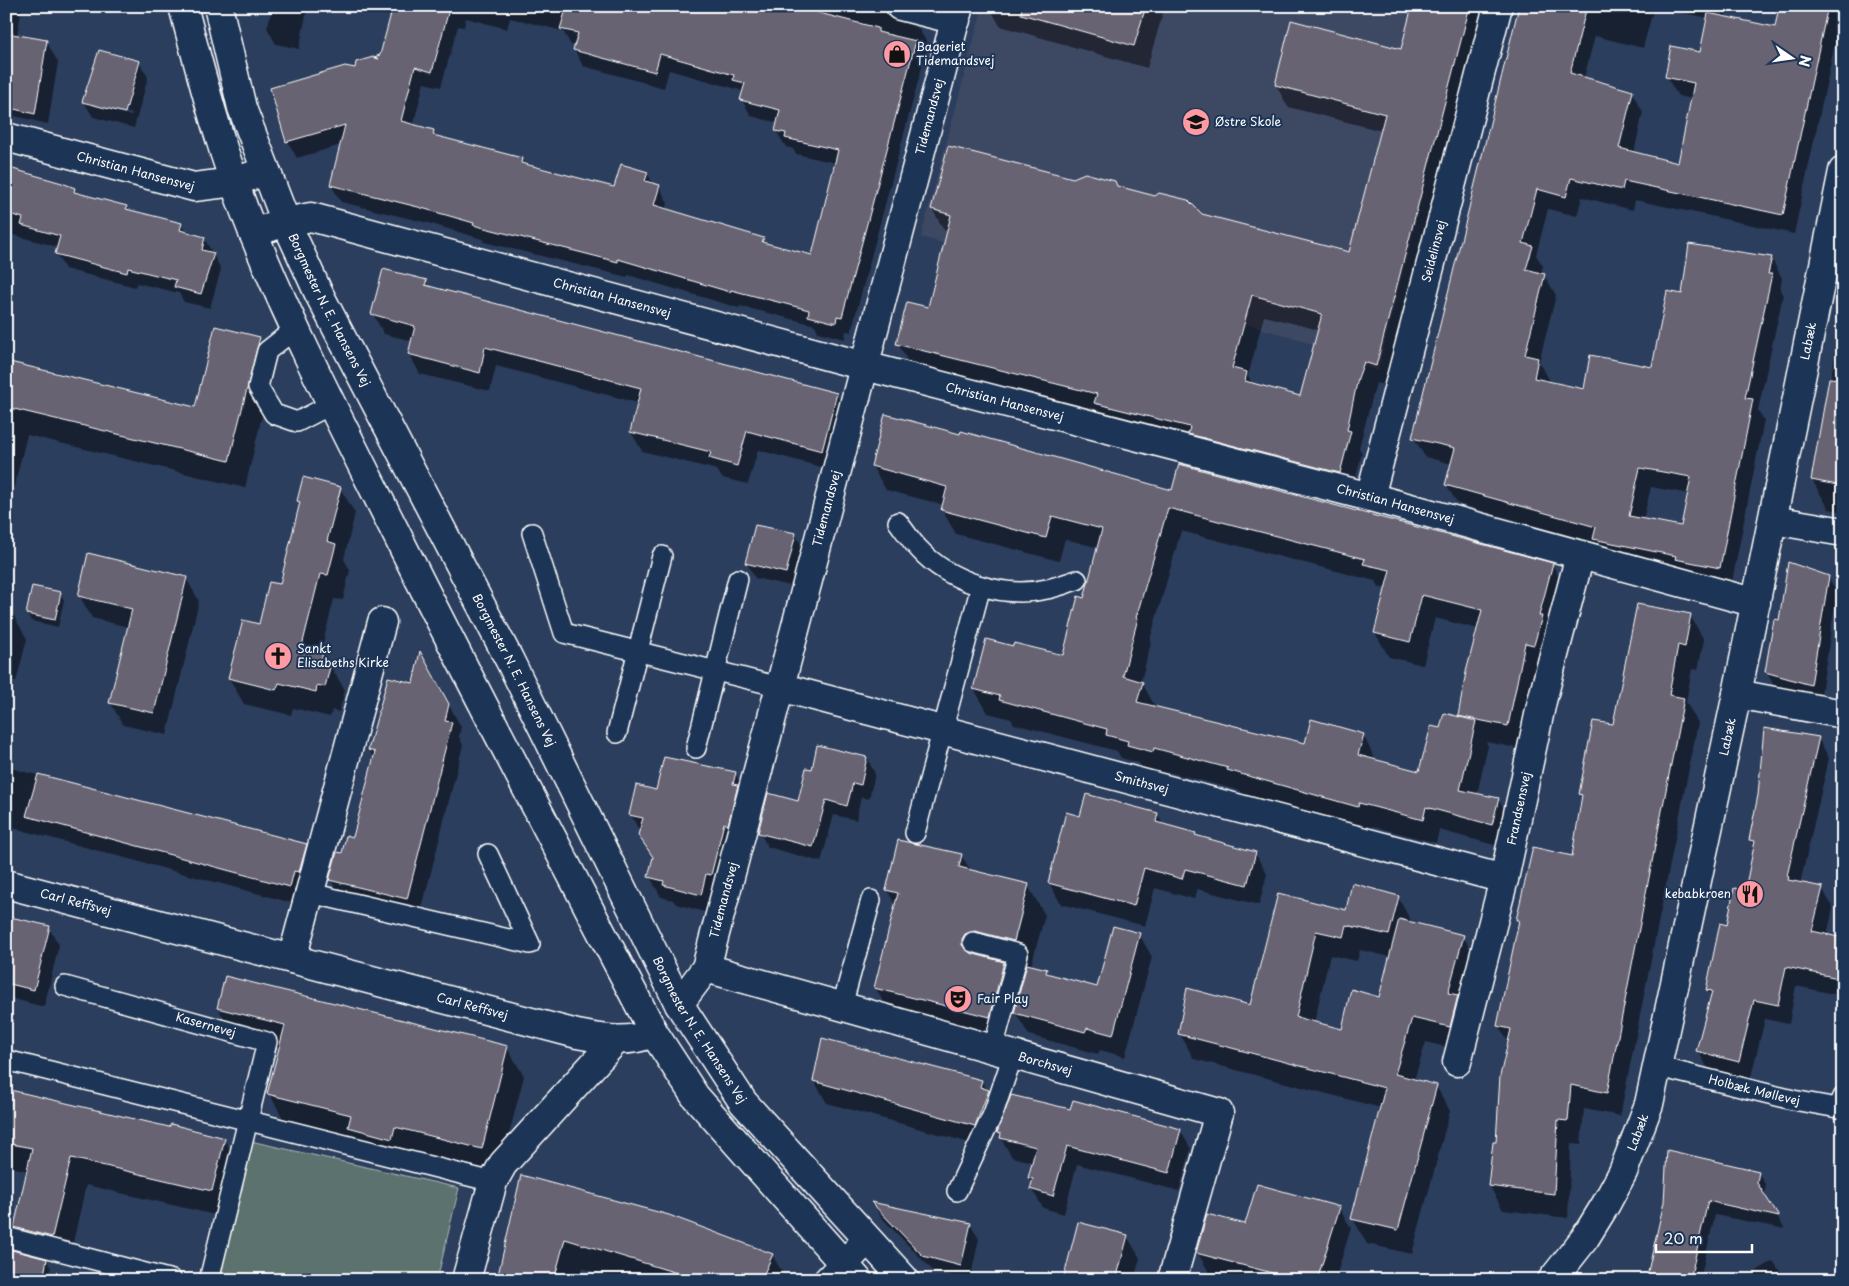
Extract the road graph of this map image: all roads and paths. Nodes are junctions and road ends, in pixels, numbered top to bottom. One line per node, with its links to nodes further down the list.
1 (184, 6): 9 (street)
2 (218, 6): 7 (street, Borgmester N. E. Hansens Vej)
3 (900, 6): 5 (street)
4 (1498, 6): 16 (street, Seidelinsvej)
5 (958, 13): 14 (street, Tidemandsvej)
6 (6, 137): 9 (street, Christian Hansensvej)
7 (266, 171): 9 (street, Christian Hansensvej); 11 (street, Borgmester N. E. Hansens Vej)
8 (1843, 171): 10 (street, Labæk)
9 (235, 182): 12 (street)
10 (1838, 218): 17 (street, Labæk)
11 (286, 222): 12 (street, Christian Hansensvej); 14 (street, Christian Hansensvej); 46 (street, Borgmester N. E. Hansens Vej)
12 (253, 232): 13 (street)
13 (295, 329): 15 (street); 15 (lane)
14 (865, 365): 16 (street, Christian Hansensvej); 30 (street, Tidemandsvej)
15 (332, 404): 48 (street)
16 (1370, 497): 21 (street, Christian Hansensvej)
17 (1773, 520): 19 (street); 26 (street, Labæk)
18 (898, 522): 25 (lane)
19 (1843, 532)
20 (532, 533): 28 (lane)
21 (1580, 555): 26 (street, Christian Hansensvej); 38 (street, Frandsensvej)
22 (662, 556): 28 (lane)
23 (738, 579): 29 (lane)
24 (1076, 580): 25 (lane)
25 (981, 586): 33 (lane)
26 (1756, 603): 31 (street, Labæk)
27 (382, 622): 40 (street)
28 (638, 652): 29 (lane); 34 (lane)
29 (715, 671): 30 (lane); 35 (lane)
30 (780, 687): 33 (street, Smithsvej); 44 (street, Tidemandsvej)
31 (1738, 694): 32 (street); 53 (street, Labæk)
32 (1843, 714)
33 (943, 731): 36 (lane); 38 (street, Smithsvej)
34 (617, 733)
35 (696, 748)
36 (915, 833)
37 (488, 854): 40 (lane)
38 (1504, 879): 52 (street, Frandsensvej)
39 (6, 884): 43 (street, Carl Reffsvej)
40 (310, 893): 43 (street)
41 (871, 900): 47 (lane)
42 (972, 942): 50 (lane)
43 (292, 959): 49 (street, Carl Reffsvej)
44 (706, 968): 46 (street, Tidemandsvej); 47 (street, Borchsvej)
45 (65, 986): 55 (lane, Kasernevej)
46 (679, 1004): 48 (street, Tidemandsvej); 59 (street, Borgmester N. E. Hansens Vej)
47 (842, 1006): 50 (street, Borchsvej)
48 (654, 1034): 49 (street, Carl Reffsvej); 60 (street)
49 (615, 1041): 56 (street)
50 (1003, 1052): 57 (lane); 65 (street, Borchsvej)
51 (6, 1060): 55 (lane)
52 (1457, 1062)
53 (1659, 1067): 54 (lane, Holbæk Møllevej); 66 (street, Labæk)
54 (1843, 1097)
55 (248, 1121): 56 (lane); 62 (lane, Kasernevej)
56 (493, 1182): 63 (street)
57 (957, 1192)
58 (6, 1237): 61 (lane)
59 (867, 1240): 60 (street); 64 (street, Borgmester N. E. Hansens Vej)
60 (843, 1274)
61 (172, 1280)
62 (209, 1280)
63 (466, 1280)
64 (905, 1280)
65 (1172, 1280)
66 (1552, 1280)

